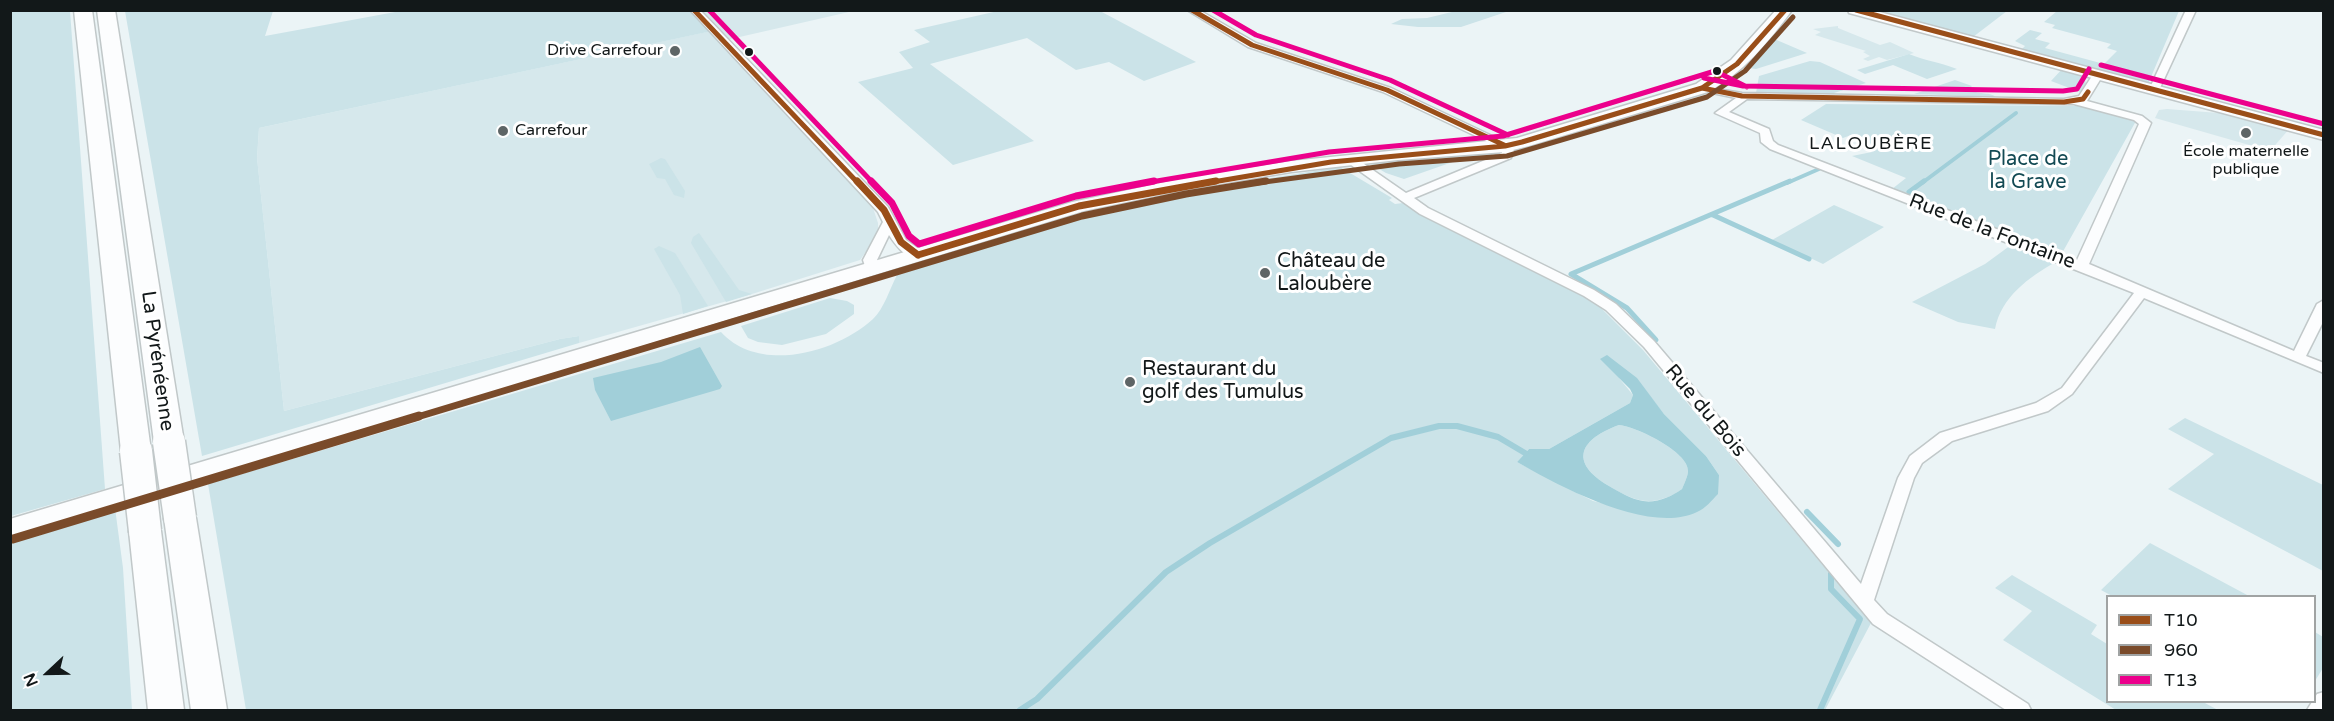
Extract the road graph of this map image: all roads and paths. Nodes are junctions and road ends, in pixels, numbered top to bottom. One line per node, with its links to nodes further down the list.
1 (83, 10): 29 (highway, La Pyrénéenne, bridge)
2 (106, 10): 30 (highway, La Pyrénéenne, bridge)
3 (694, 10): 17 (street)
4 (1191, 10): 14 (street)
5 (1785, 10): 9 (main road)
6 (1854, 10): 8 (main road)
7 (2191, 10): 10 (street)
8 (2098, 75): 10 (main road); 12 (street)
9 (1709, 84): 11 (street); 11 (street); 14 (main road)
10 (2154, 90): 13 (main road)
11 (1742, 96): 12 (street); 21 (street, Rue de la Fontaine)
12 (2076, 101): 21 (street)
13 (2324, 135)
14 (1505, 146): 15 (main road); 16 (street)
15 (1350, 160): 16 (street, Rue du Bois); 19 (main road)
16 (1403, 198): 27 (street, Rue du Bois)
17 (890, 221): 18 (street); 20 (street)
18 (897, 240): 19 (street); 20 (street)
19 (918, 255): 20 (main road)
20 (881, 266): 26 (main road)
21 (2081, 266): 22 (street, Rue de la Fontaine)
22 (2141, 293): 24 (street, Rue de la Fontaine); 27 (street)
23 (2324, 304): 24 (street)
24 (2298, 358): 25 (street, Rue de la Fontaine)
25 (2324, 369)
26 (10, 529)
27 (1865, 600): 31 (street, Rue du Bois)
28 (2324, 700): 32 (street)
29 (166, 711)
30 (209, 711)
31 (2020, 711)
32 (2317, 711)

